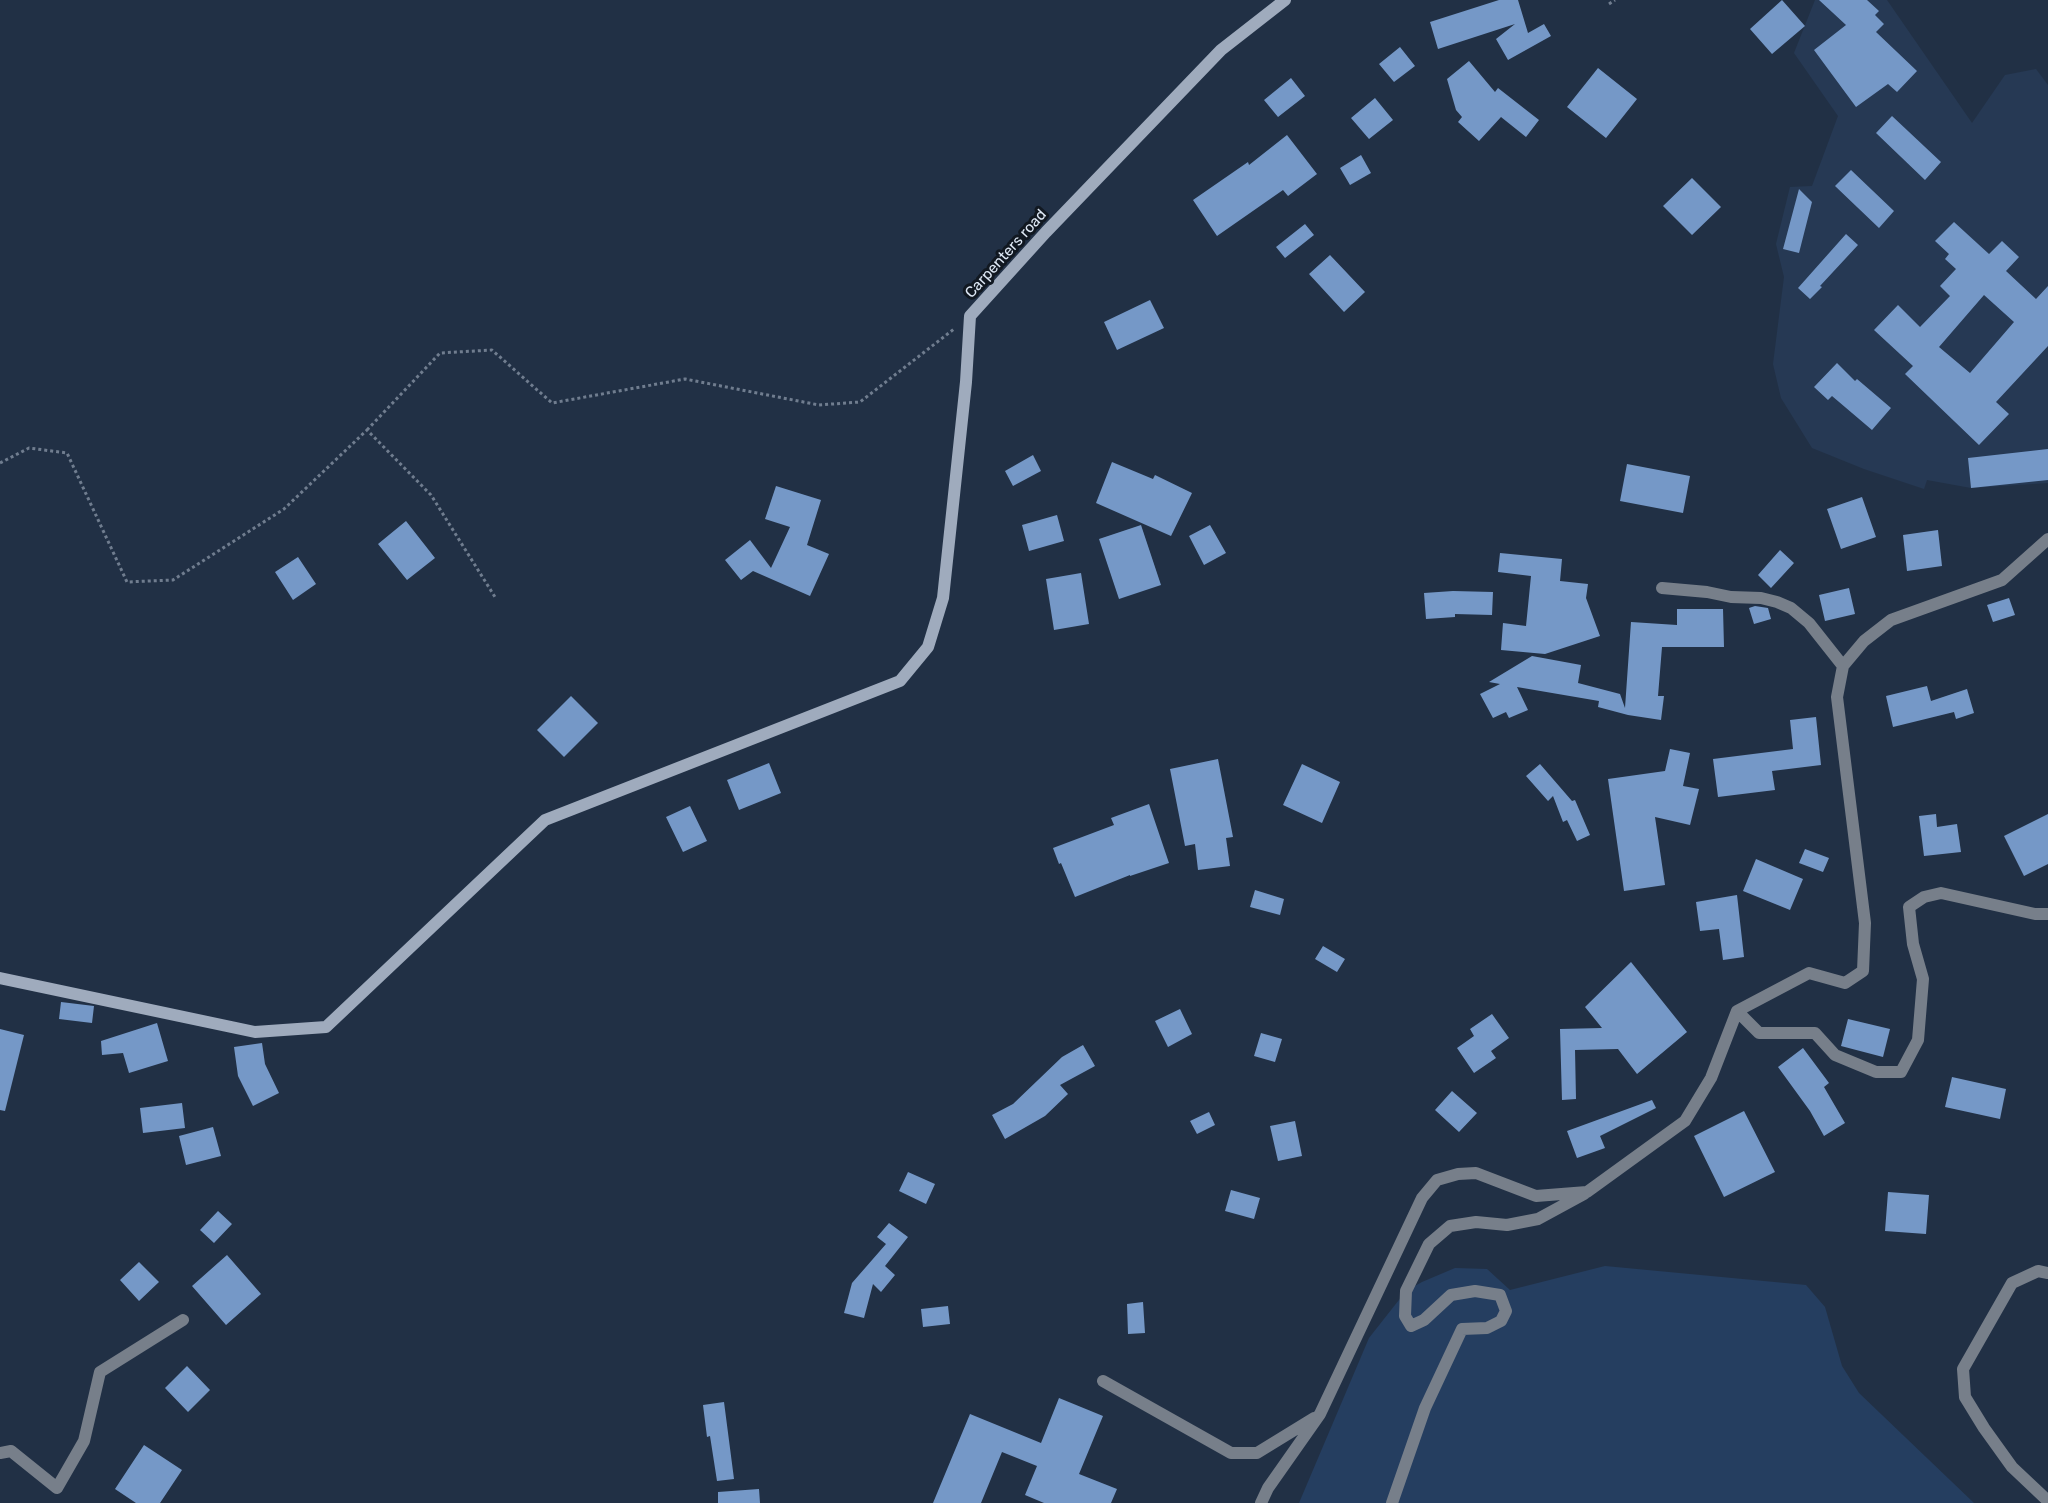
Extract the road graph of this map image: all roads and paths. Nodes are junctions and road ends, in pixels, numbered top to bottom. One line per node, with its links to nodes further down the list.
1 (1285, 0): 4 (street, Carpenters road)
2 (1615, 0): 3 (path)
3 (1609, 4)
4 (970, 316): 5 (path); 12 (street, Carpenters road)
5 (367, 430): 6 (path); 9 (path)
6 (0, 463)
7 (2048, 539): 10 (street)
8 (1662, 588): 10 (street)
9 (495, 597)
10 (1843, 666): 13 (street)
11 (2048, 914): 13 (street)
12 (0, 978)
13 (1737, 1011): 14 (street)
14 (1587, 1192): 18 (street); 22 (street)
15 (2048, 1273): 20 (street)
16 (183, 1320): 19 (street)
17 (1103, 1381): 18 (street)
18 (1320, 1414): 21 (street)
19 (0, 1453)
20 (2048, 1501)
21 (1261, 1503)
22 (1392, 1503)

